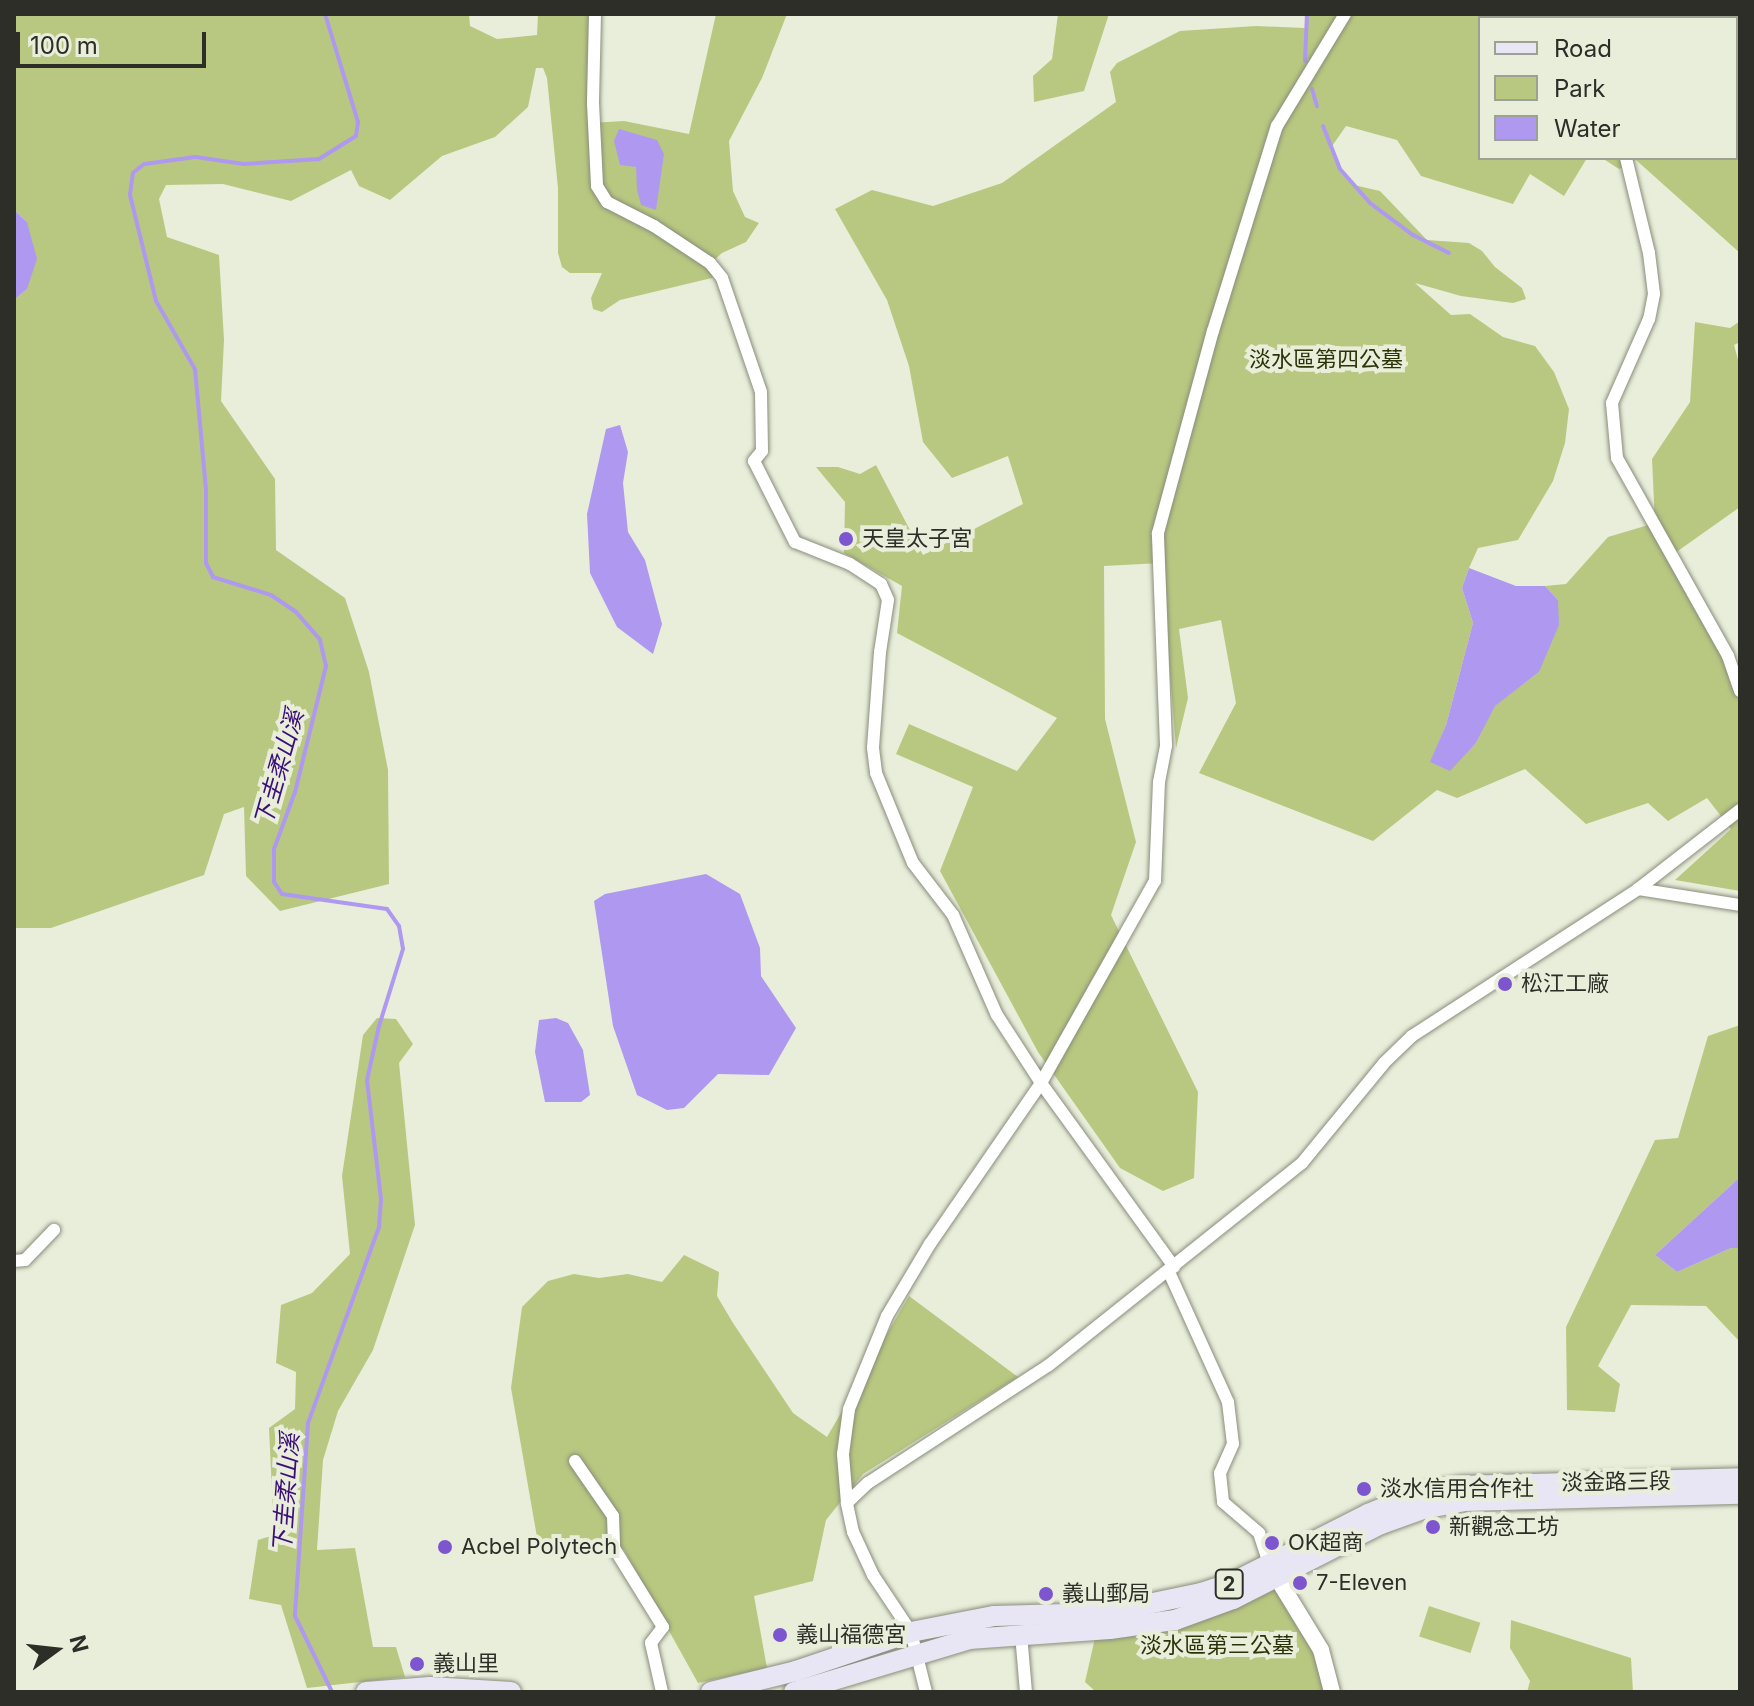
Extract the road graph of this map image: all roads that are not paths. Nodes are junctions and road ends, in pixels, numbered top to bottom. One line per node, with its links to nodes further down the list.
1 (595, 14): 8 (street)
2 (1345, 14): 8 (street)
3 (1626, 160): 4 (street)
4 (1740, 691)
5 (1740, 810): 6 (street)
6 (1638, 889): 7 (street); 11 (street)
7 (1740, 905)
8 (1041, 1083): 11 (street); 15 (street)
9 (54, 1230): 10 (street)
10 (14, 1261)
11 (1172, 1269): 15 (street); 16 (street)
12 (575, 1461): 22 (street)
13 (1740, 1478): 16 (main road, 淡金路三段 / 2)
14 (1740, 1494): 16 (main road, 淡金路三段 / 2)
15 (847, 1503): 17 (street)
16 (1273, 1571): 17 (main road, 淡金路三段 / 2); 18 (main road, 淡金路三段 / 2); 27 (street)
17 (911, 1632): 19 (street); 23 (main road, 淡金路三段 / 2)
18 (1021, 1634): 19 (main road, 淡金路三段 / 2); 26 (street)
19 (918, 1653): 24 (main road, 淡金路三段 / 2); 25 (street)
20 (368, 1692): 21 (main road)
21 (511, 1692)
22 (662, 1692)
23 (711, 1692)
24 (798, 1692)
25 (926, 1692)
26 (1026, 1692)
27 (1332, 1692)

